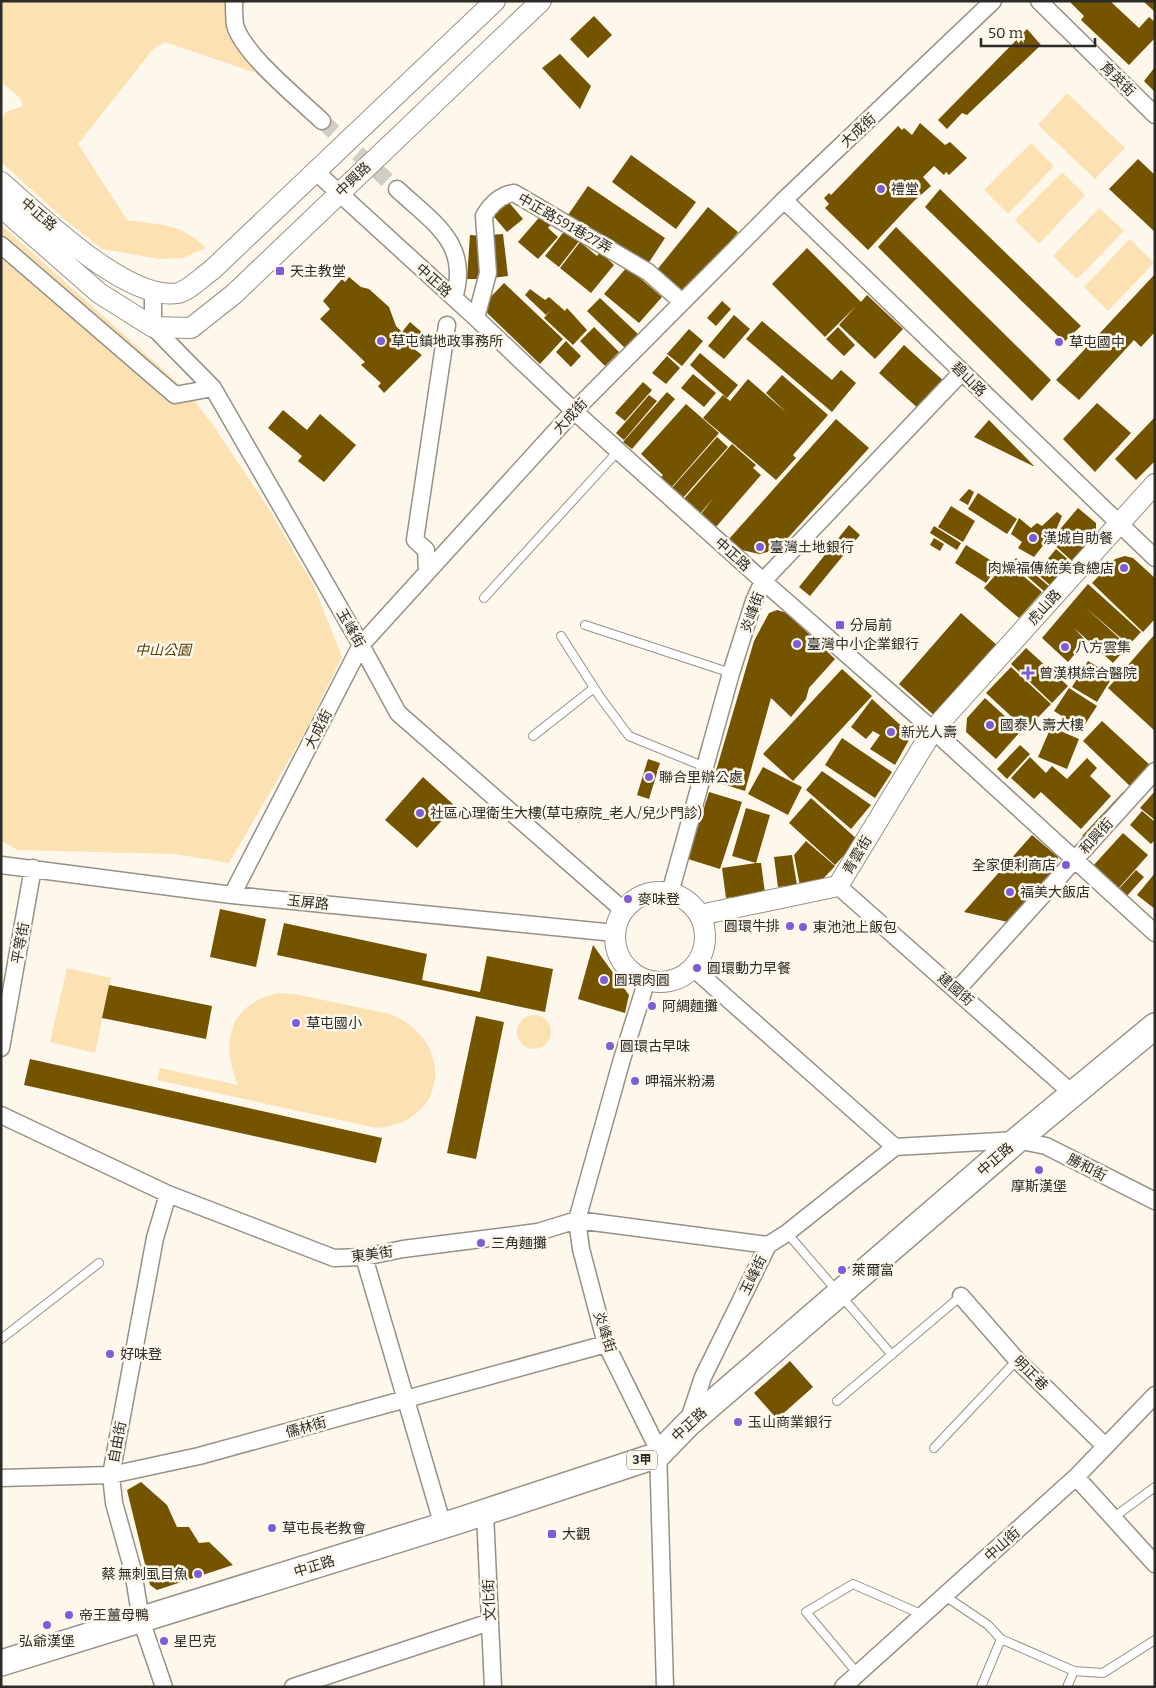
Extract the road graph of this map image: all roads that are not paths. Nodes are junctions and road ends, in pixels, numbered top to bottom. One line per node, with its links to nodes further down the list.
1 (234, 1): 7 (street)
2 (495, 1): 8 (street)
3 (541, 1): 11 (street, 中興路)
4 (993, 1): 12 (street, 大成街)
5 (1039, 1): 6 (street, 育英街)
6 (1155, 115)
7 (322, 121)
8 (315, 171): 11 (street, 中正路); 15 (street)
9 (1, 182): 15 (street, 中正路)
10 (397, 189): 16 (street)
11 (338, 194): 16 (street, 中正路); 20 (street, 中興路)
12 (784, 200): 17 (street, 大成街); 21 (street, 碧山路)
13 (1, 207): 20 (street, 中正路)
14 (1, 245): 22 (street)
15 (153, 293): 20 (street)
16 (454, 298): 18 (street, 中正路)
17 (682, 302): 18 (street, 中正路591巷27弄); 23 (street, 大成街)
18 (476, 318): 23 (street, 中正路)
19 (447, 325): 28 (street)
20 (153, 327): 22 (street, 玉峰街)
21 (962, 372): 26 (street, 碧山路); 29 (street, 炎峰街)
22 (213, 388): 33 (street, 玉峰街)
23 (574, 411): 24 (street, 中正路); 28 (street, 大成街)
24 (619, 450): 29 (street, 中正路); 30 (lane)
25 (1155, 484): 26 (street, 虎山路)
26 (1119, 523): 27 (street, 碧山路); 36 (street, 虎山路)
27 (1155, 558)
28 (428, 572): 33 (street, 大成街)
29 (763, 582): 34 (street, 炎峰街); 36 (street, 中正路)
30 (484, 598)
31 (585, 625): 34 (lane)
32 (561, 636): 35 (lane)
33 (362, 645): 45 (street, 大成街); 46 (street, 玉峰街)
34 (731, 673): 38 (street, 炎峰街)
35 (594, 688): 37 (lane); 38 (lane)
36 (933, 730): 40 (street, 中正路); 43 (street, 青雲街)
37 (532, 736)
38 (705, 767): 44 (street, 炎峰街)
39 (1155, 771): 40 (street, 和興街)
40 (1076, 859): 49 (street, 中正路); 52 (street, 和興街)
41 (1, 865): 42 (street, 玉屏路)
42 (34, 868): 45 (street, 玉屏路); 54 (street, 平等街)
43 (838, 886): 47 (street, 青雲街); 52 (street, 建國街)
44 (670, 893): 46 (street); 47 (street)
45 (232, 895): 48 (street, 玉屏路)
46 (623, 910): 48 (street)
47 (700, 915): 50 (street)
48 (615, 933): 51 (street)
49 (1155, 933)
50 (693, 968): 51 (street); 58 (street)
51 (648, 980): 61 (street, 炎峰街)
52 (957, 990): 55 (street, 建國街)
53 (1155, 1026): 55 (main road, 中正路 / 3甲)
54 (1, 1048)
55 (1073, 1094): 57 (main road, 中正路 / 3甲)
56 (1, 1116): 59 (street, 東美街)
57 (1017, 1140): 58 (street); 60 (street, 勝和街); 66 (main road, 中正路 / 3甲)
58 (895, 1147): 62 (street, 玉峰街)
59 (168, 1194): 64 (street, 東美街); 79 (street, 自由街)
60 (1155, 1201)
61 (577, 1220): 63 (street, 東美街); 64 (street, 東美街); 69 (street, 炎峰街)
62 (787, 1233): 63 (street, 玉峰街); 66 (lane)
63 (768, 1245): 75 (street, 玉峰街)
64 (364, 1256): 73 (street)
65 (99, 1263): 68 (lane)
66 (839, 1294): 70 (lane); 75 (main road, 中正路 / 3甲)
67 (961, 1296): 70 (lane); 71 (street, 明正巷)
68 (1, 1339)
69 (606, 1344): 73 (street, 儒林街); 78 (street, 炎峰街)
70 (892, 1354): 74 (lane)
71 (1017, 1360): 76 (street, 明正巷); 77 (lane)
72 (1155, 1395): 76 (street, 中山街)
73 (404, 1399): 79 (street, 儒林街); 85 (street)
74 (836, 1401)
75 (688, 1424): 78 (main road, 中正路 / 3甲)
76 (1105, 1446): 80 (street, 中山街)
77 (934, 1448)
78 (658, 1455): 83 (main road, 中正路 / 3甲); 99 (street, 炎峰街)
79 (111, 1476): 81 (street, 儒林街); 89 (street, 自由街)
80 (1076, 1477): 84 (street); 87 (street, 中山街)
81 (1, 1478)
82 (1155, 1487): 84 (lane)
83 (485, 1513): 85 (main road, 中正路 / 3甲); 90 (street, 文化街)
84 (1114, 1517): 86 (street)
85 (443, 1526): 89 (main road, 中正路 / 3甲)
86 (1155, 1564)
87 (946, 1596): 88 (street, 中山街); 91 (lane)
88 (924, 1616): 95 (street, 中山街); 95 (lane)
89 (141, 1620): 93 (main road, 中正路 / 3甲); 96 (street, 自由街)
90 (490, 1622): 97 (street); 98 (street, 文化街)
91 (1001, 1639): 94 (lane); 101 (lane)
92 (1155, 1640): 94 (lane)
93 (1, 1663)
94 (1074, 1670): 102 (lane)
95 (858, 1674): 100 (street, 中山街)
96 (164, 1687)
97 (293, 1687)
98 (493, 1687)
99 (665, 1687)
100 (843, 1687)
101 (981, 1687)
102 (1067, 1687)

